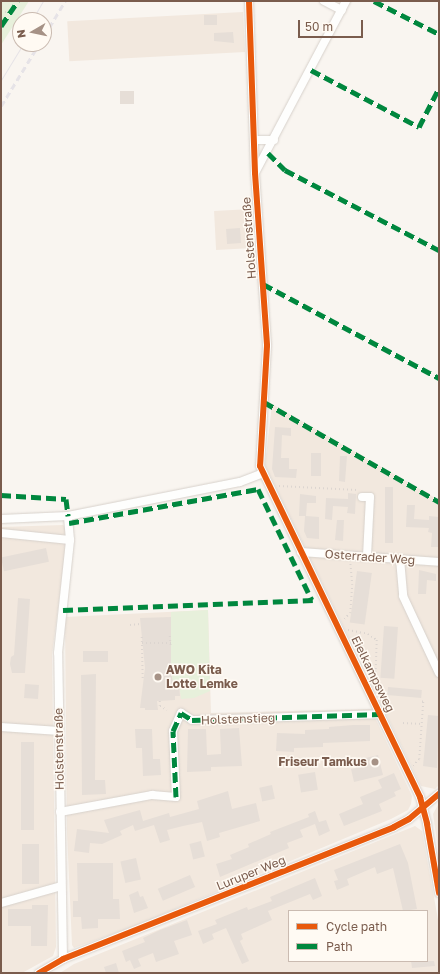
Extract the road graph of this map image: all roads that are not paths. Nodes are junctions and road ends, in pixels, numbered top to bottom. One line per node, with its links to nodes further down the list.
1 (249, 1): 5 (street, Holstenstraße)
2 (324, 1): 4 (street)
3 (346, 1): 4 (street)
4 (342, 10): 6 (street)
5 (254, 140): 6 (street); 7 (street, Holstenstraße)
6 (274, 140): 7 (street)
7 (255, 173): 8 (street, Holstenstraße)
8 (263, 473): 10 (street); 14 (street, Eielkampsweg)
9 (362, 497): 15 (street)
10 (68, 516): 11 (street); 13 (street, Holstenstraße)
11 (1, 519)
12 (1, 533): 13 (street)
13 (70, 540): 21 (street, Holstenstraße)
14 (301, 552): 15 (street, Osterrader Weg); 19 (street, Eielkampsweg)
15 (367, 557): 16 (street, Osterrader Weg)
16 (400, 559): 17 (street, Osterrader Weg); 18 (street)
17 (439, 562)
18 (439, 673)
19 (381, 714): 23 (street, Eielkampsweg); 24 (street, Holstenstieg)
20 (1, 727): 21 (street)
21 (59, 731): 24 (street, Holstenstraße)
22 (439, 794): 23 (street, Luruper Weg)
23 (423, 809): 25 (street, Eielkampsweg); 29 (street, Luruper Weg)
24 (60, 812): 26 (street, Holstenstraße)
25 (438, 881): 27 (street, Eielkampsweg)
26 (61, 886): 28 (street); 29 (street, Holstenstraße)
27 (439, 893)
28 (1, 903)
29 (63, 959): 30 (street, Luruper Weg)
30 (39, 973)

